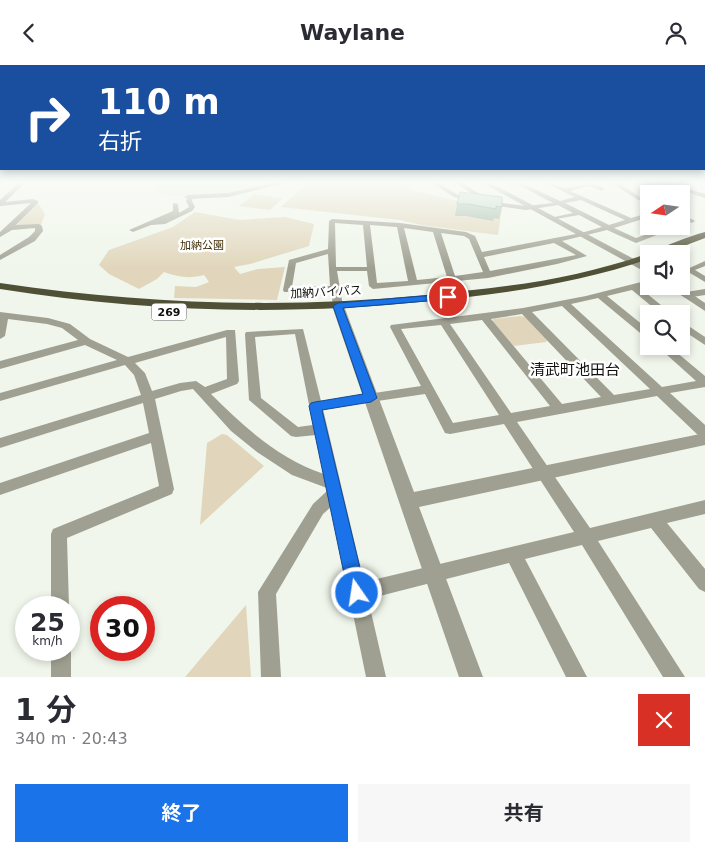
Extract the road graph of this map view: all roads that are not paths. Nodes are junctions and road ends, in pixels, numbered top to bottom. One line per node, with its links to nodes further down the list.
1 (27, 211): 15 (street)
2 (176, 211): 11 (street)
3 (189, 211): 11 (street)
4 (537, 211): 9 (street)
5 (575, 211): 7 (street)
6 (609, 211): 10 (street)
7 (580, 213): 9 (street); 14 (street)
8 (640, 217): 10 (street)
9 (552, 219): 19 (street)
10 (630, 220): 14 (street)
11 (154, 221): 16 (street)
12 (366, 222): 13 (street); 26 (street); 33 (street)
13 (400, 225): 17 (street); 37 (street)
14 (608, 227): 19 (street); 20 (street)
15 (10, 228): 18 (street); 28 (street)
16 (133, 230)
17 (436, 230): 27 (street); 35 (street)
18 (0, 235)
19 (582, 235): 23 (street); 30 (street)
20 (652, 235)
21 (705, 235): 24 (highway)
22 (705, 240): 25 (highway)
23 (557, 241): 27 (street); 34 (street)
24 (678, 245)
25 (690, 246)
26 (333, 250): 32 (street); 41 (street)
27 (480, 255): 34 (street)
28 (0, 258)
29 (705, 263): 36 (street)
30 (640, 264)
31 (640, 265): 50 (highway, 加納バイパス / 269)
32 (332, 269): 33 (street); 41 (street)
33 (372, 269): 37 (street)
34 (488, 275): 35 (street)
35 (452, 279): 37 (street)
36 (705, 279)
37 (413, 283)
38 (640, 285): 40 (street)
39 (0, 286): 50 (highway, 加納バイパス / 269)
40 (633, 287): 46 (street); 48 (street)
41 (334, 288): 50 (street)
42 (0, 292): 50 (highway, 加納バイパス / 269)
43 (705, 292): 44 (street)
44 (690, 294)
45 (686, 295): 49 (street)
46 (601, 296): 47 (street); 55 (street)
47 (565, 304): 51 (street); 66 (street)
48 (656, 305)
49 (705, 308)
50 (339, 309): 69 (street)
51 (525, 311): 53 (street); 70 (street)
52 (2, 315): 57 (street); 58 (street)
53 (485, 318): 54 (street); 72 (street)
54 (444, 323): 64 (street); 73 (street)
55 (640, 328)
56 (690, 331): 59 (street)
57 (0, 336)
58 (86, 341): 61 (street); 62 (street)
59 (705, 342)
60 (673, 355): 63 (street)
61 (127, 361): 65 (street); 67 (street); 68 (street)
62 (0, 365)
63 (705, 382): 66 (street)
64 (428, 389): 69 (street); 73 (street)
65 (204, 391): 68 (street); 81 (street)
66 (660, 391): 70 (street); 75 (street)
67 (0, 397)
68 (148, 397): 76 (street); 78 (street)
69 (371, 398): 71 (street); 82 (street)
70 (611, 400): 72 (street)
71 (315, 406): 74 (street); 74 (street)
72 (559, 409): 73 (street)
73 (508, 419): 79 (street)
74 (320, 429): 81 (street)
75 (705, 433)
76 (155, 436): 80 (street); 90 (street)
77 (705, 439): 79 (street)
78 (0, 443)
79 (544, 473): 82 (street); 85 (street)
80 (0, 489)
81 (334, 489): 89 (street); 93 (street)
82 (408, 501): 87 (street)
83 (705, 507): 84 (street)
84 (654, 519): 85 (street); 88 (street)
85 (586, 536): 86 (street); 97 (street)
86 (513, 554): 87 (street); 96 (street)
87 (434, 574): 89 (street); 95 (street)
88 (705, 583)
89 (357, 593): 94 (street)
90 (60, 596)
91 (61, 661): 92 (street)
92 (61, 677)
93 (271, 677)
94 (376, 677)
95 (471, 677)
96 (577, 677)
97 (675, 677)

